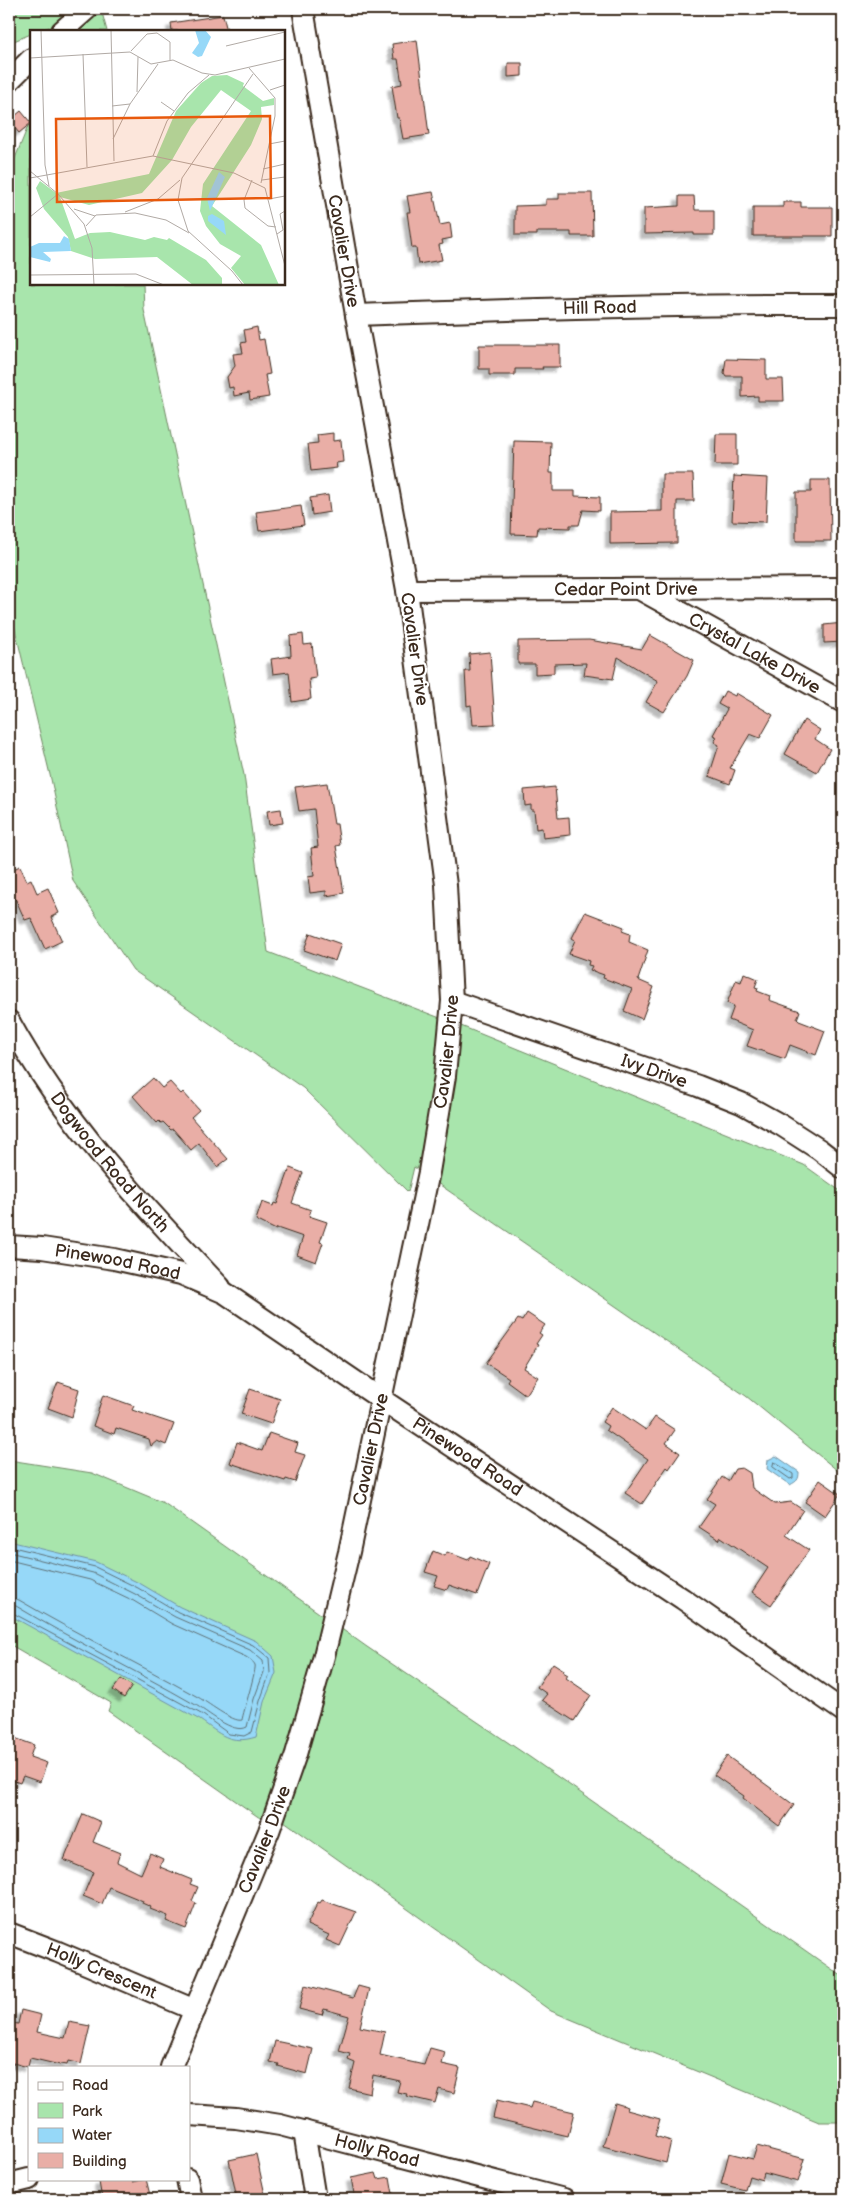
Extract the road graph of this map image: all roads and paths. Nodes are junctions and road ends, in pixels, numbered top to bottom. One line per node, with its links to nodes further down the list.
1 (302, 9): 7 (street, Cavalier Drive)
2 (81, 11): 3 (street)
3 (63, 30)
4 (30, 60): 5 (street)
5 (9, 81)
6 (843, 305): 7 (street, Hill Road)
7 (356, 315): 10 (street, Cavalier Drive)
8 (843, 588): 9 (street, Cedar Point Drive)
9 (639, 589): 10 (street, Cedar Point Drive); 11 (street, Crystal Lake Drive)
10 (407, 590): 12 (street, Cavalier Drive)
11 (843, 702)
12 (452, 1001): 14 (street, Ivy Drive); 17 (street, Cavalier Drive)
13 (9, 1021): 16 (street, Dogwood Road North)
14 (843, 1168)
15 (9, 1246): 16 (street, Pinewood Road)
16 (225, 1293): 17 (street, Pinewood Road)
17 (381, 1399): 18 (street, Pinewood Road); 20 (street, Cavalier Drive)
18 (843, 1711)
19 (9, 1933): 20 (street, Holly Crescent)
20 (195, 2010): 21 (street, Cavalier Drive)
21 (171, 2066)
22 (190, 2115): 23 (street, Holly Road)
23 (304, 2131): 28 (street); 29 (street, Holly Road)
24 (28, 2179): 26 (street)
25 (187, 2180): 27 (street)
26 (9, 2184)
27 (191, 2199)
28 (314, 2199)
29 (562, 2199)

